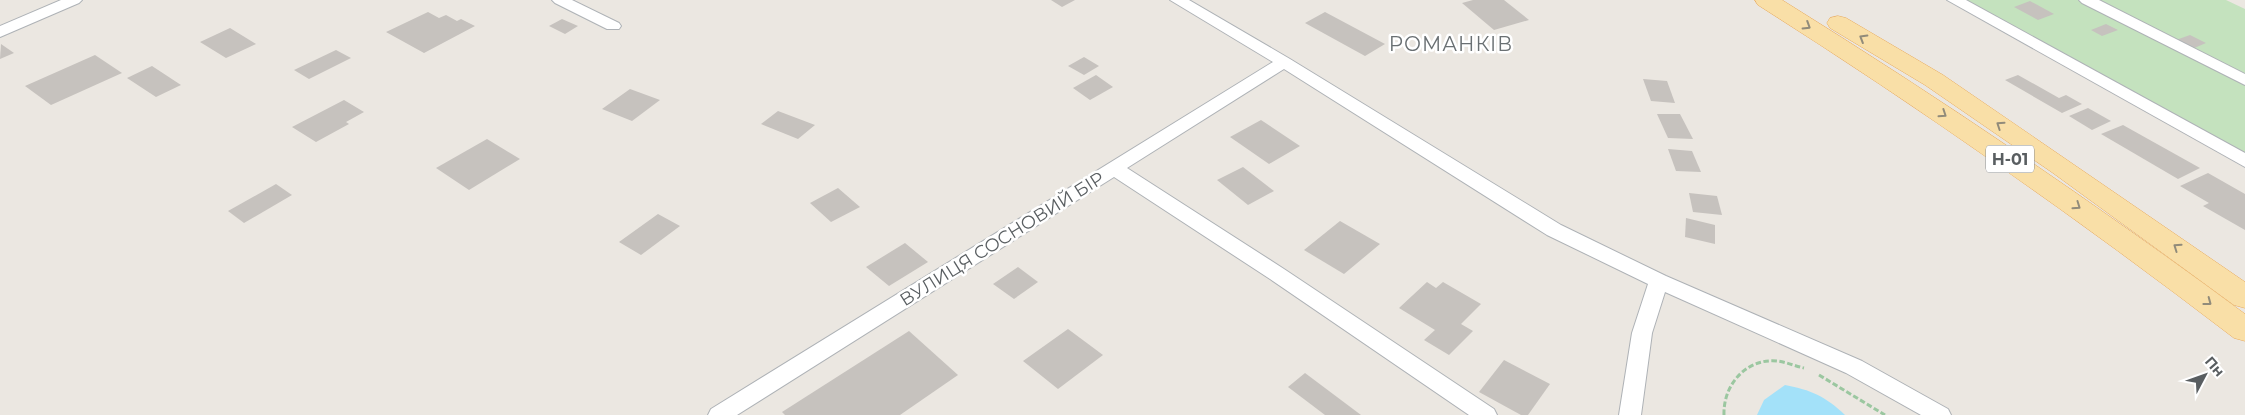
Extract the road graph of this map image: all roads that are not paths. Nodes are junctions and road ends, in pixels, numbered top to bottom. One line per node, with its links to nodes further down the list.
1 (74, 0): 9 (street)
2 (560, 0): 8 (street)
3 (1178, 0): 10 (street)
4 (1766, 0): 16 (main road, Н-01, one-way to 16)
5 (1800, 0): 15 (main road, Н-01, one-way to 5)
6 (1955, 0): 12 (street)
7 (2087, 0): 11 (street)
8 (613, 26)
9 (2, 28)
10 (1284, 62): 13 (street, ВУЛИЦЯ СОСНОВИЙ БІР); 14 (street)
11 (2245, 80)
12 (2245, 161)
13 (1115, 168): 17 (street, ВУЛИЦЯ СОСНОВИЙ БІР); 18 (street)
14 (1659, 281): 19 (street); 20 (street)
15 (2245, 297)
16 (2245, 330)
17 (719, 415)
18 (1486, 415)
19 (1630, 415)
20 (1940, 415)

